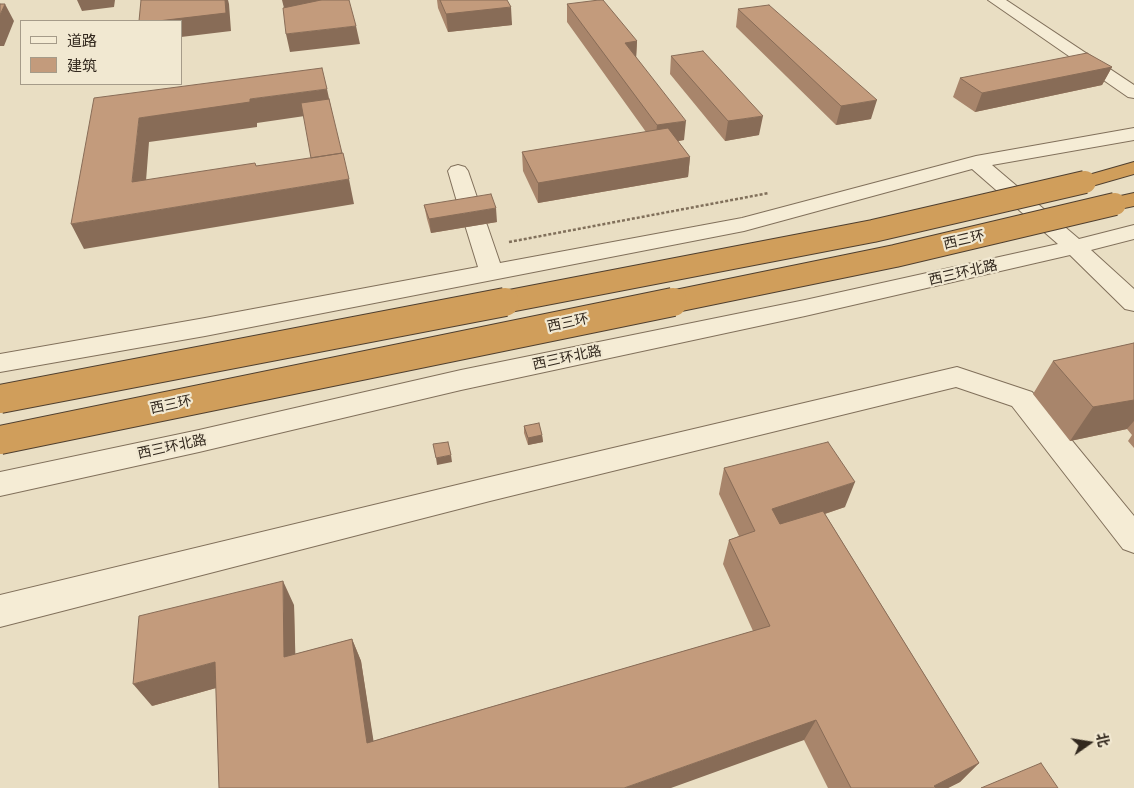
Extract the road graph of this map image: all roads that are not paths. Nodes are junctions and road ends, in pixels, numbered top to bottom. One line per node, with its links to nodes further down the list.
1 (996, 0): 2 (street)
2 (1134, 92)
3 (1134, 134): 4 (street)
4 (976, 162): 9 (street); 10 (street)
5 (1134, 168): 13 (highway, bridge)
6 (458, 171): 10 (street)
7 (1134, 199): 14 (highway, 西三环, bridge)
8 (1134, 232): 9 (street, 西三环北路)
9 (1075, 247): 11 (street); 15 (street, 西三环北路)
10 (491, 271): 12 (street)
11 (1134, 303)
12 (0, 363)
13 (0, 399)
14 (0, 440)
15 (0, 484)
16 (1134, 539): 17 (street)
17 (0, 611)

